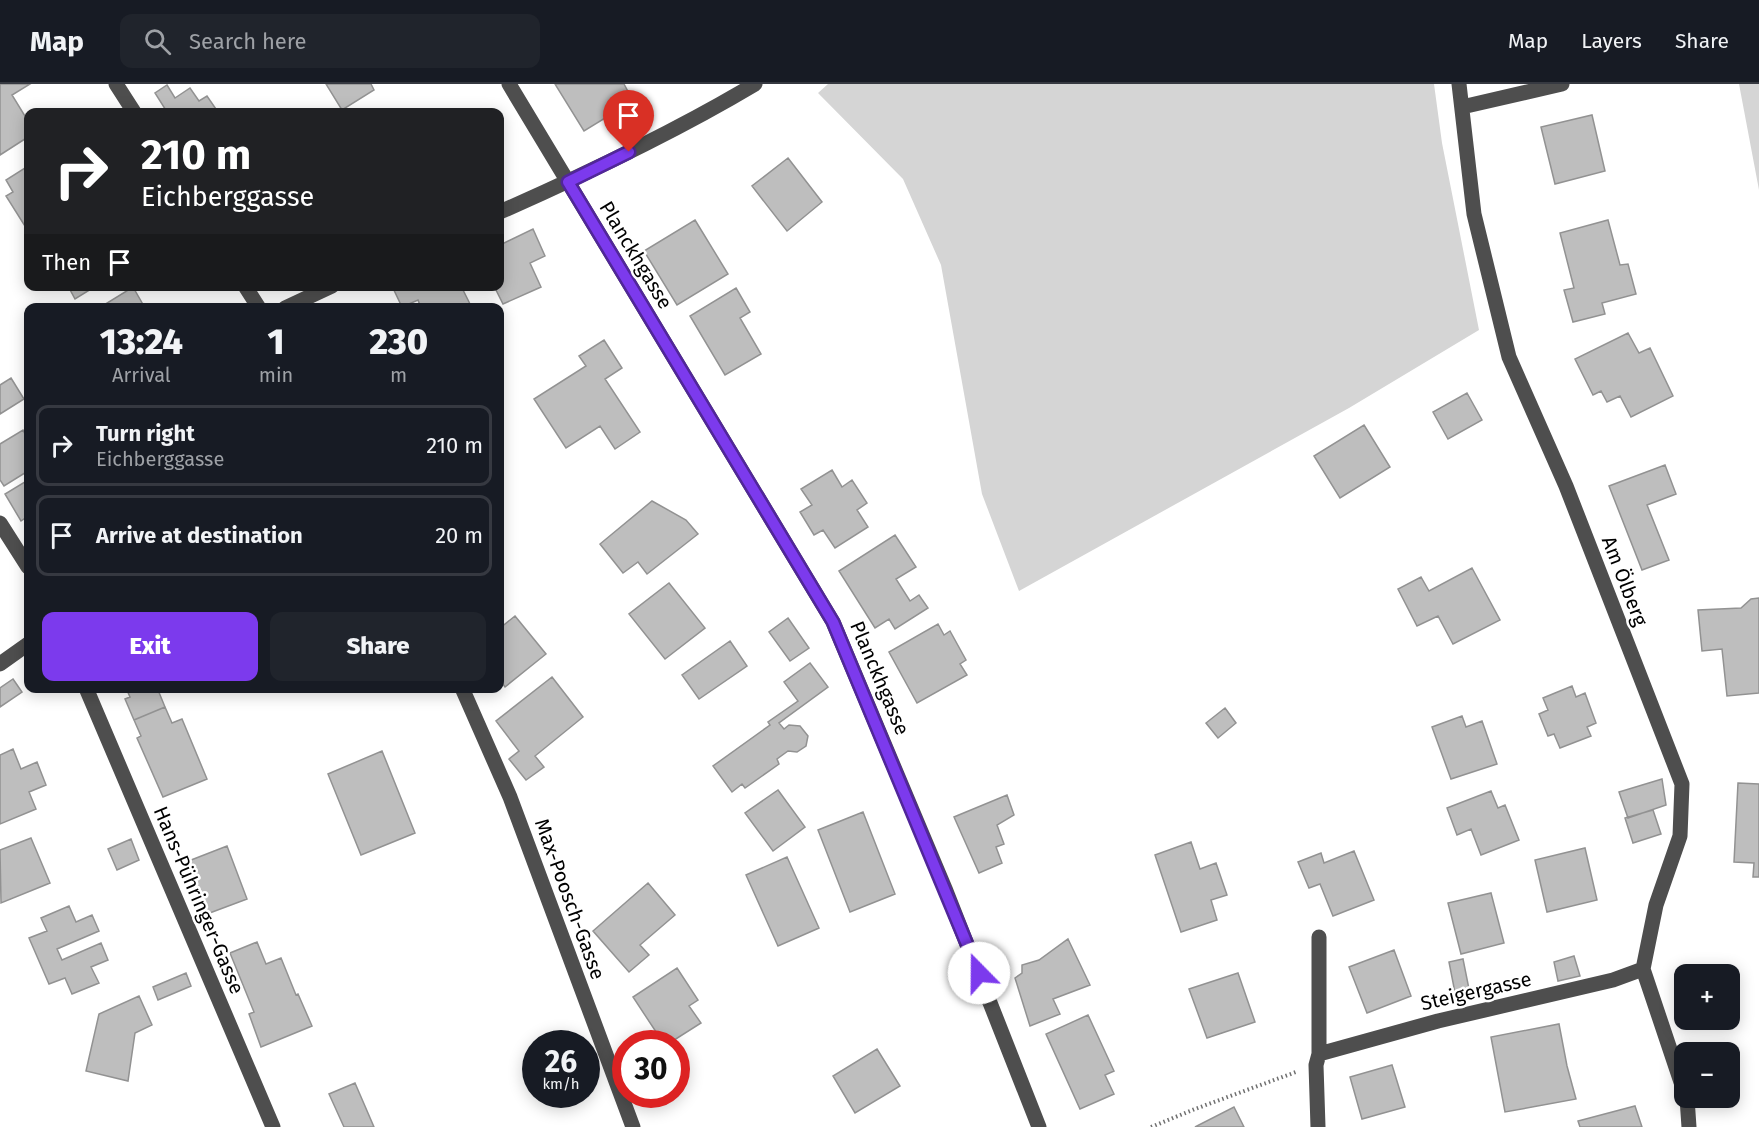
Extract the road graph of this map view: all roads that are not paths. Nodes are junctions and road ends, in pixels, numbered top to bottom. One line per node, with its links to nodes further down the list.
1 (116, 84): 7 (street)
2 (509, 84): 8 (street, Planckhgasse)
3 (754, 84): 8 (street)
4 (1459, 84): 6 (street, Am Ölberg)
5 (1562, 84): 6 (street)
6 (1462, 107): 19 (street, Am Ölberg)
7 (131, 108)
8 (568, 182): 9 (street); 25 (street, Planckhgasse)
9 (504, 211)
10 (321, 291): 11 (street)
11 (296, 303)
12 (0, 523): 13 (street)
13 (24, 561)
14 (24, 647): 15 (street)
15 (0, 664)
16 (88, 693): 23 (street, Hans-Pühringer-Gasse)
17 (464, 693): 24 (street, Max-Poosch-Gasse)
18 (1319, 937): 20 (street)
19 (1643, 969): 20 (street, Steigergasse); 21 (street)
20 (1317, 1059): 26 (street)
21 (1674, 1061)
22 (1688, 1108): 27 (street)
23 (273, 1127)
24 (633, 1127)
25 (1039, 1127)
26 (1318, 1127)
27 (1689, 1127)

